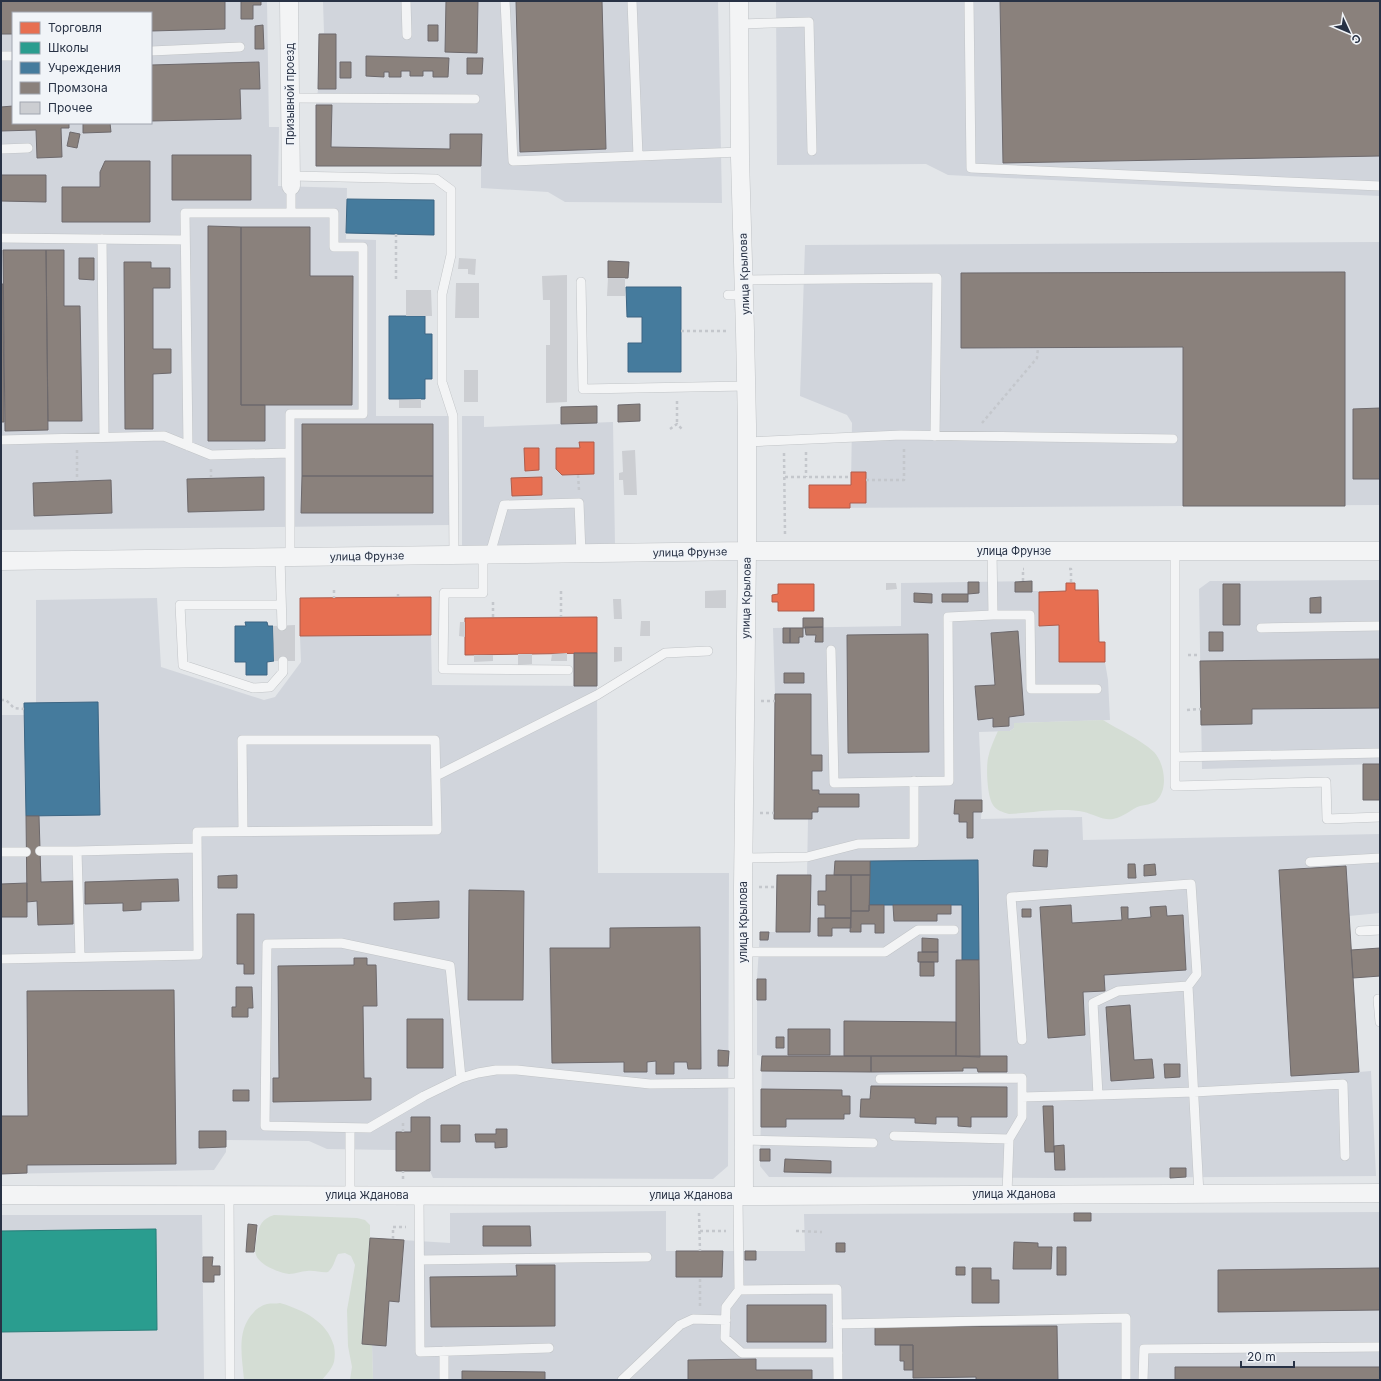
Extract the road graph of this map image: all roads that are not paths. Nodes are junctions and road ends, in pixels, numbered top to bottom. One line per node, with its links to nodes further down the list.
1 (289, 1): 13 (street, Призывной проезд)
2 (406, 1): 8 (lane)
3 (505, 1): 19 (lane)
4 (632, 1): 19 (lane)
5 (740, 1): 7 (street, улица Крылова)
6 (969, 1): 21 (lane)
7 (740, 24): 17 (street, улица Крылова); 18 (lane)
8 (407, 35)
9 (240, 47): 10 (lane)
10 (152, 50)
11 (1, 56): 12 (lane)
12 (12, 56)
13 (290, 98): 14 (lane); 20 (street, Призывной проезд)
14 (475, 99)
15 (28, 148): 16 (lane)
16 (1, 149)
17 (740, 152): 19 (lane); 27 (street, улица Крылова)
18 (812, 152)
19 (638, 156)
20 (291, 181): 22 (lane); 42 (lane)
21 (1380, 186)
22 (291, 213): 25 (lane); 35 (lane)
23 (1, 238): 24 (lane)
24 (102, 239): 25 (lane); 30 (lane)
25 (185, 240): 34 (lane)
26 (581, 282): 28 (lane)
27 (739, 290): 28 (street, улица Крылова); 29 (lane)
28 (746, 386): 33 (street, улица Крылова)
29 (935, 436): 31 (lane); 33 (lane)
30 (104, 437): 32 (lane); 34 (lane)
31 (1172, 439)
32 (1, 440)
33 (747, 442): 36 (street, улица Крылова)
34 (188, 446): 35 (lane)
35 (289, 453): 43 (lane)
36 (747, 551): 37 (street, улица Фрунзе); 40 (street, улица Фрунзе); 66 (street, улица Крылова)
37 (992, 551): 38 (street, улица Фрунзе); 46 (lane)
38 (1174, 551): 39 (street, улица Фрунзе); 56 (lane)
39 (1380, 551)
40 (581, 553): 41 (street, улица Фрунзе); 41 (lane)
41 (486, 554): 42 (street, улица Фрунзе); 53 (lane)
42 (454, 555): 43 (street, улица Фрунзе)
43 (285, 557): 44 (street, улица Фрунзе); 45 (lane)
44 (1, 561)
45 (281, 605): 47 (lane); 52 (lane)
46 (993, 616): 54 (lane); 58 (lane)
47 (282, 626)
48 (1380, 626): 49 (lane)
49 (1261, 628)
50 (708, 650): 57 (lane)
51 (831, 650): 58 (lane)
52 (283, 661)
53 (568, 670)
54 (1097, 689)
55 (1380, 753): 56 (lane)
56 (1175, 756): 59 (lane)
57 (436, 776): 60 (lane); 60 (lane)
58 (914, 781): 66 (lane)
59 (1380, 817)
60 (243, 831): 61 (lane)
61 (197, 848): 63 (lane); 73 (lane)
62 (40, 851): 63 (lane)
63 (77, 851): 73 (lane)
64 (1, 852): 65 (lane)
65 (26, 852)
66 (744, 858): 72 (street, улица Крылова)
67 (1380, 858): 68 (lane)
68 (1310, 862)
69 (954, 930): 72 (lane)
70 (1380, 930): 71 (lane)
71 (1360, 931)
72 (743, 952): 81 (street, улица Крылова)
73 (80, 957): 74 (lane)
74 (1, 959)
75 (1188, 986): 78 (lane); 82 (lane); 83 (lane)
76 (1380, 999): 77 (lane)
77 (1380, 1022)
78 (1022, 1040)
79 (461, 1078): 81 (lane); 85 (lane); 85 (lane)
80 (880, 1079): 84 (lane)
81 (744, 1082): 88 (street, улица Крылова)
82 (1194, 1092): 83 (lane); 90 (lane); 93 (lane)
83 (1098, 1095): 84 (lane)
84 (1022, 1097): 87 (lane)
85 (350, 1128): 96 (lane)
86 (894, 1136): 87 (lane)
87 (1009, 1139): 92 (lane)
88 (744, 1140): 89 (lane); 98 (street, улица Крылова)
89 (873, 1143)
90 (1345, 1156)
91 (1380, 1193): 93 (street, улица Жданова)
92 (1007, 1194): 93 (street, улица Жданова); 98 (street, улица Жданова)
93 (1199, 1194)
94 (1, 1195): 95 (street, улица Жданова)
95 (229, 1195): 96 (street, улица Жданова); 108 (lane)
96 (350, 1195): 97 (street, улица Жданова)
97 (419, 1195): 98 (street, улица Жданова); 100 (lane)
98 (741, 1196): 101 (lane)
99 (647, 1257): 100 (lane)
100 (420, 1260): 106 (lane)
101 (739, 1290): 102 (lane); 103 (lane)
102 (726, 1320): 107 (lane); 110 (lane)
103 (837, 1324): 107 (lane); 112 (lane)
104 (1380, 1347): 113 (lane)
105 (549, 1348): 106 (lane)
106 (444, 1351): 109 (lane)
107 (838, 1353): 111 (lane)
108 (230, 1380)
109 (444, 1380)
110 (622, 1380)
111 (838, 1380)
112 (1126, 1380)
113 (1144, 1380)

